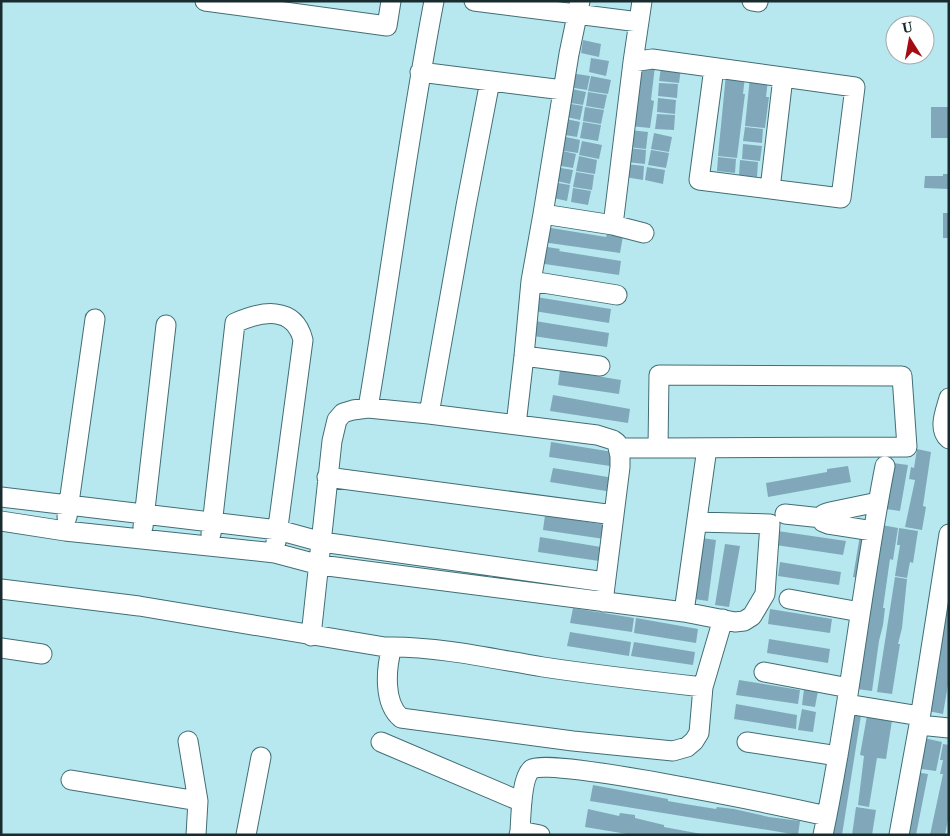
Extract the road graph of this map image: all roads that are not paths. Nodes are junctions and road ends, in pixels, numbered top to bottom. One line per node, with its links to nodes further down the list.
1 (205, 1): 2 (street)
2 (391, 1)
3 (434, 1): 10 (street)
4 (474, 1): 6 (street)
5 (642, 1): 7 (street)
6 (579, 7): 7 (street); 13 (street)
7 (639, 22): 8 (street)
8 (633, 62): 9 (street); 16 (street)
9 (714, 68): 11 (street); 14 (street)
10 (420, 72): 12 (street); 25 (street)
11 (783, 76): 14 (street); 14 (street)
12 (490, 81): 13 (street); 26 (street)
13 (563, 90): 15 (street)
14 (770, 189)
15 (543, 214): 16 (street); 18 (street)
16 (613, 225): 17 (street)
17 (644, 233)
18 (531, 281): 19 (street); 22 (street)
19 (617, 295)
20 (95, 319): 36 (street)
21 (166, 325): 38 (street)
22 (524, 356): 23 (street); 27 (street)
23 (600, 366)
24 (949, 398): 28 (street)
25 (368, 408): 26 (street); 33 (street)
26 (430, 414): 27 (street)
27 (516, 425): 29 (street)
28 (949, 440)
29 (619, 448): 30 (street); 39 (street)
30 (658, 448): 31 (street); 31 (street)
31 (707, 448): 43 (street)
32 (885, 466): 35 (street)
33 (327, 477): 39 (street); 49 (street)
34 (1, 497): 36 (street)
35 (878, 502): 40 (street); 46 (street)
36 (69, 505): 38 (street); 45 (street)
37 (785, 514): 40 (street)
38 (145, 515): 42 (street); 48 (street)
39 (614, 515): 53 (street)
40 (822, 518): 46 (street)
41 (1, 521): 45 (street)
42 (212, 522): 44 (street); 44 (street); 50 (street)
43 (697, 522): 57 (street); 59 (street)
44 (278, 530): 49 (street); 51 (street)
45 (65, 531): 48 (street)
46 (873, 531): 58 (street)
47 (949, 534): 67 (street)
48 (142, 538): 50 (street)
49 (322, 542): 52 (street); 53 (street)
50 (209, 546): 51 (street)
51 (275, 553): 52 (street)
52 (320, 565): 56 (street); 60 (street)
53 (605, 582): 56 (street)
54 (1, 589): 60 (street)
55 (789, 599): 58 (street)
56 (603, 602): 57 (street)
57 (684, 612): 59 (street)
58 (860, 612): 66 (street)
59 (723, 619): 65 (street)
60 (312, 636): 61 (street)
61 (392, 647): 65 (street); 65 (street)
62 (1, 648): 63 (street)
63 (42, 654)
64 (764, 672): 66 (street)
65 (703, 687)
66 (848, 696): 67 (street); 72 (street)
67 (920, 721): 68 (street); 83 (street)
68 (949, 728)
69 (188, 741): 75 (street)
70 (380, 742): 76 (street)
71 (747, 742): 72 (street)
72 (838, 756): 77 (street)
73 (261, 758): 80 (street)
74 (71, 780): 75 (street)
75 (198, 801): 79 (street)
76 (522, 802): 77 (street); 78 (street)
77 (827, 816): 82 (street)
78 (520, 833): 81 (street)
79 (196, 835)
80 (246, 835)
81 (540, 835)
82 (823, 835)
83 (899, 835)

